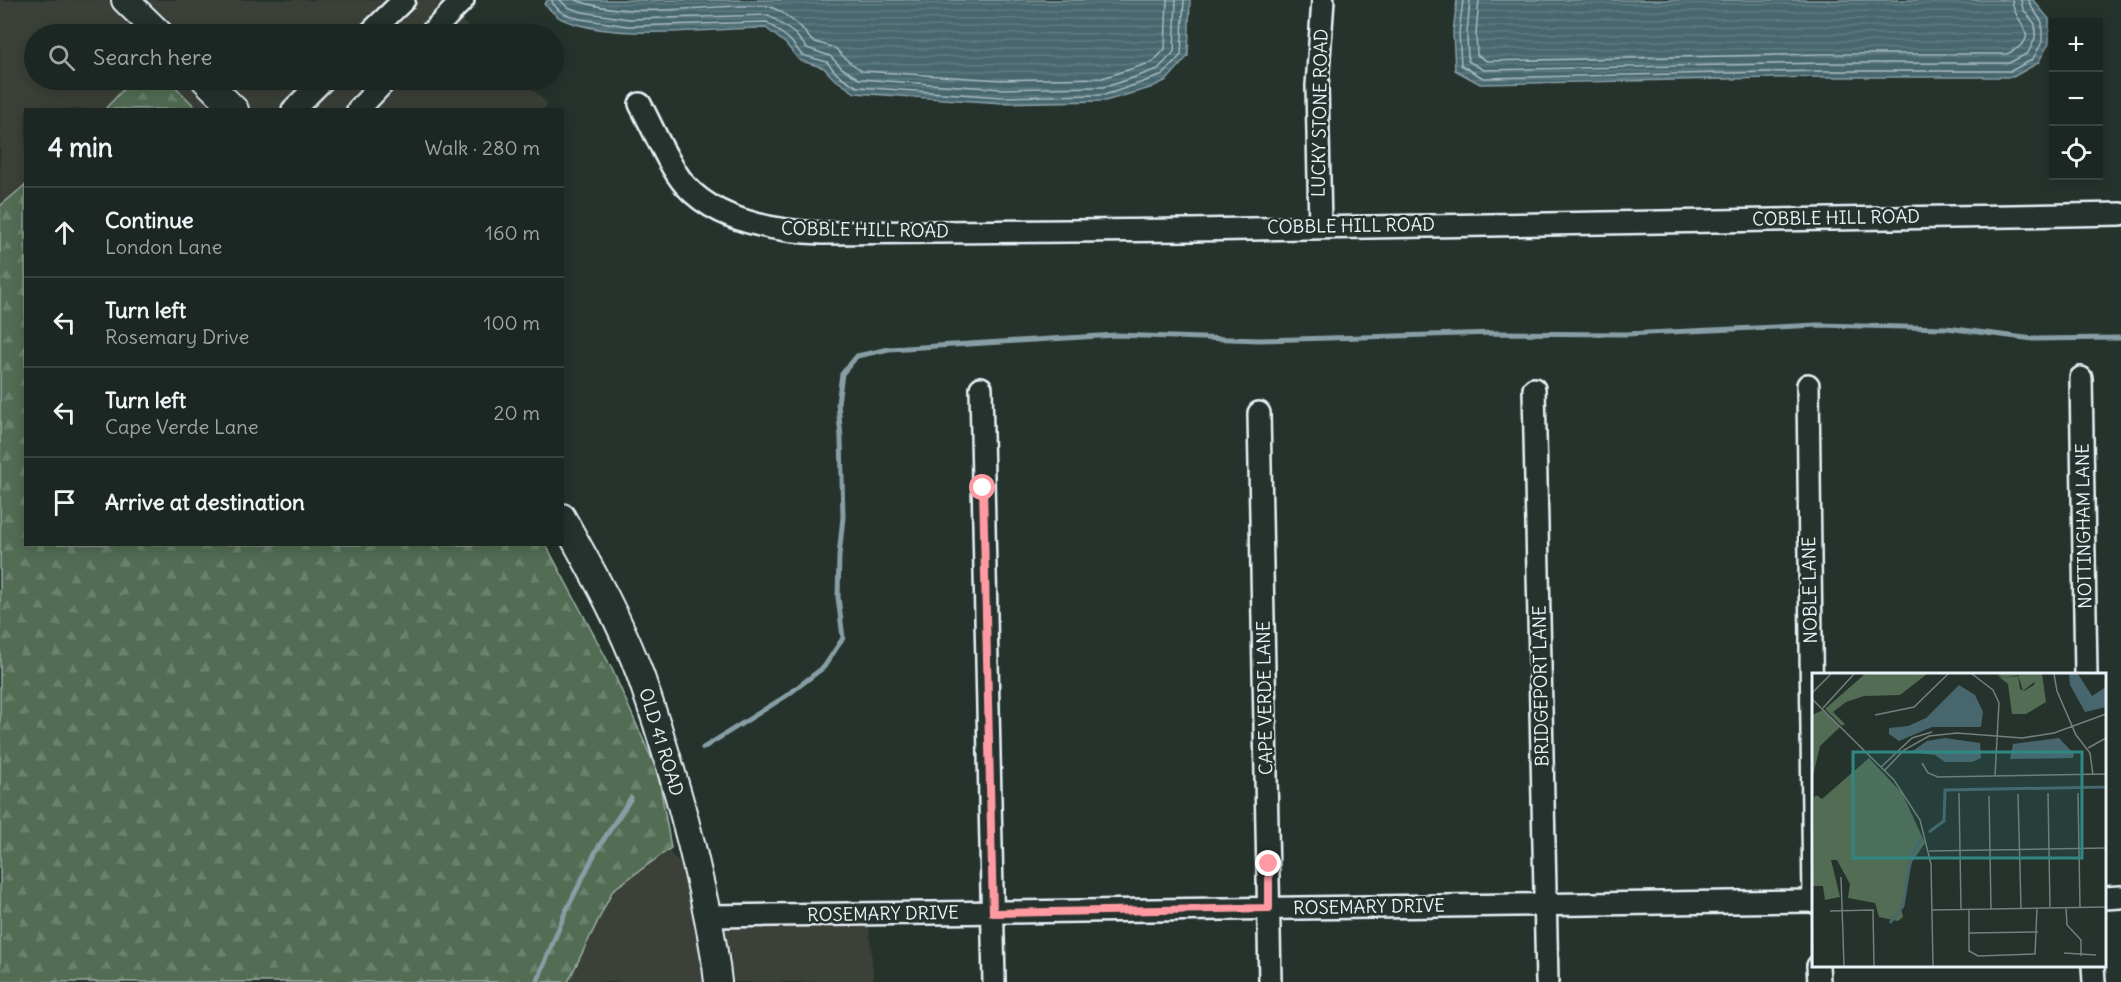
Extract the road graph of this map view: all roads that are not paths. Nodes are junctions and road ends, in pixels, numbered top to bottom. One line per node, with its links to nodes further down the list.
1 (125, 0): 5 (street)
2 (404, 0): 6 (street)
3 (463, 0): 7 (street)
4 (1323, 0): 16 (street, LUCKY STONE ROAD)
5 (150, 24)
6 (379, 24)
7 (440, 24)
8 (215, 90): 12 (street)
9 (313, 90): 13 (street)
10 (377, 90): 14 (street)
11 (640, 104): 16 (street, COBBLE HILL ROAD)
12 (233, 108)
13 (295, 108)
14 (360, 108)
15 (2121, 214): 16 (street, COBBLE HILL ROAD)
16 (1320, 227)
17 (2081, 378): 23 (street, NOTTINGHAM LANE)
18 (1808, 385): 24 (street, NOBLE LANE)
19 (981, 387): 30 (street)
20 (1534, 389): 28 (street, BRIDGEPORT LANE)
21 (1259, 413): 29 (street, CAPE VERDE LANE)
22 (564, 521): 31 (street, OLD 41 ROAD)
23 (2086, 673)
24 (1812, 799)
25 (2121, 897): 26 (street)
26 (2106, 898)
27 (1812, 902): 28 (street, ROSEMARY DRIVE)
28 (1545, 904): 29 (street, ROSEMARY DRIVE); 37 (street, BRIDGEPORT LANE)
29 (1269, 908): 30 (street, ROSEMARY DRIVE); 36 (street, CAPE VERDE LANE)
30 (993, 913): 31 (street, ROSEMARY DRIVE); 35 (street)
31 (708, 916): 34 (street, OLD 41 ROAD)
32 (1818, 967): 38 (street)
33 (2093, 967): 39 (street)
34 (718, 982)
35 (994, 982)
36 (1270, 982)
37 (1547, 982)
38 (1819, 982)
39 (2094, 982)

